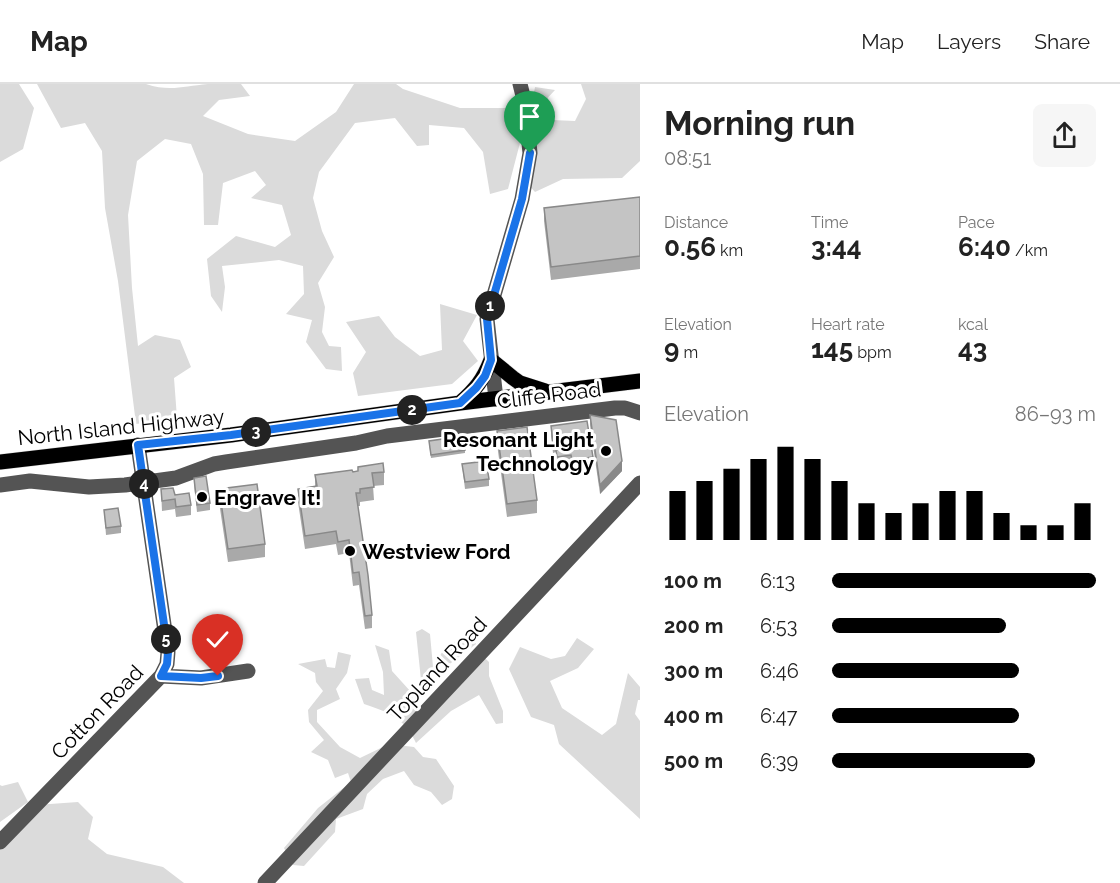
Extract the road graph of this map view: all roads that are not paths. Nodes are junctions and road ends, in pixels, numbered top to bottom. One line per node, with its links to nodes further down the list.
1 (520, 84): 2 (street)
2 (491, 360): 4 (main road); 5 (street); 6 (main road)
3 (640, 381): 4 (main road, North Island Highway)
4 (548, 392): 5 (main road, North Island Highway)
5 (496, 399): 6 (main road, North Island Highway)
6 (460, 403): 8 (main road, North Island Highway)
7 (640, 413): 10 (street, Cliffe Road)
8 (138, 445): 9 (main road, North Island Highway); 10 (street, Cotton Road)
9 (0, 462)
10 (144, 483): 12 (street, Cliffe Road); 14 (street, Cotton Road)
11 (640, 483): 16 (street, Topland Road)
12 (0, 485)
13 (248, 670): 14 (street)
14 (161, 676): 15 (street, Cotton Road)
15 (0, 842)
16 (265, 883)

